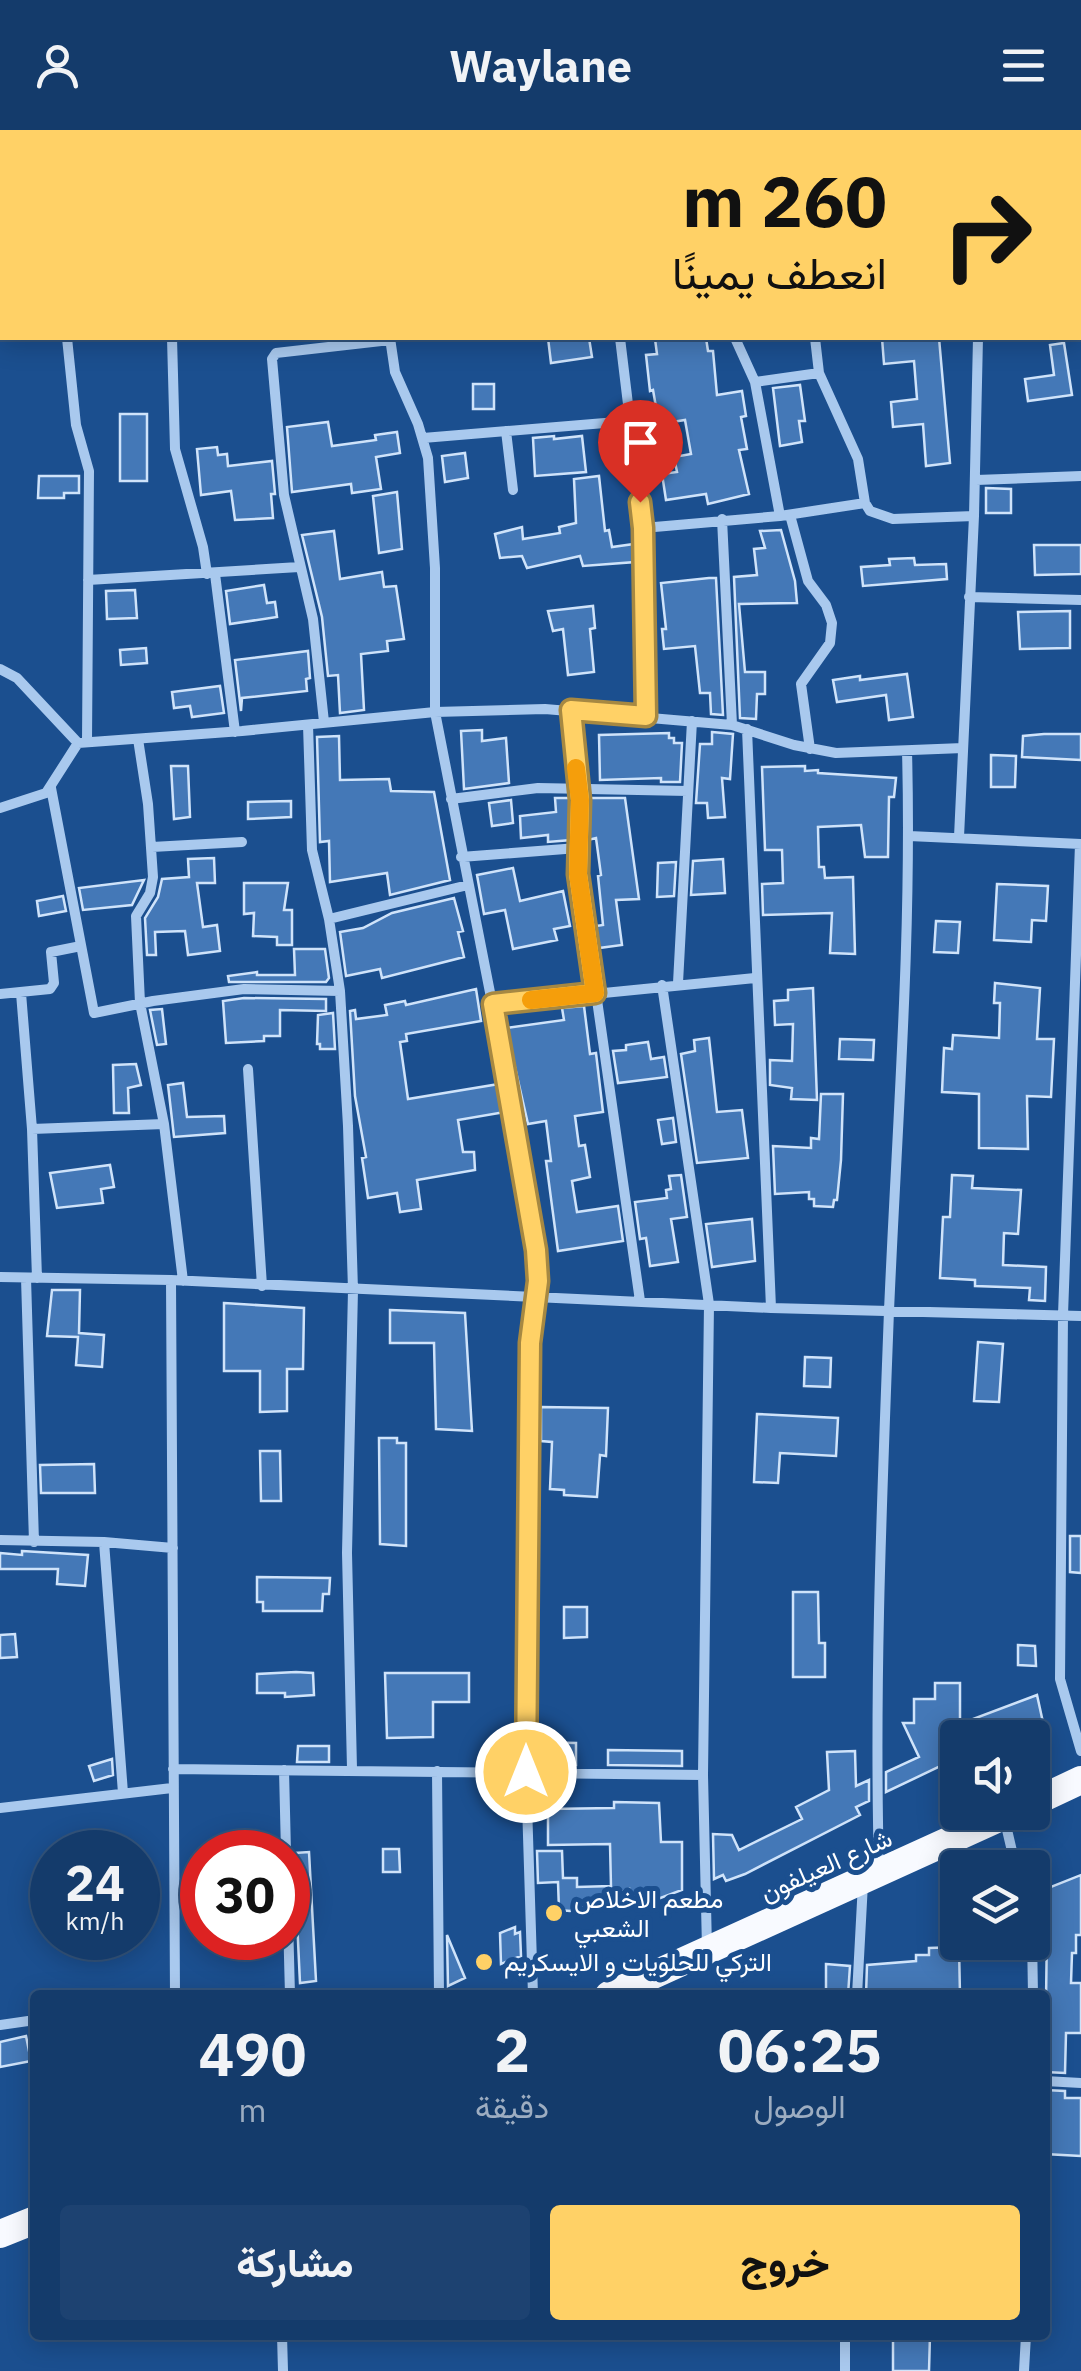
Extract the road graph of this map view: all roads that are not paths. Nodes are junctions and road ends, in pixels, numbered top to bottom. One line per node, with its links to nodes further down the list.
1 (68, 340): 24 (street)
2 (172, 340): 23 (street)
3 (382, 340): 22 (street)
4 (390, 340): 13 (street)
5 (620, 340): 11 (street)
6 (736, 340): 10 (street)
7 (816, 340): 9 (street)
8 (978, 340): 15 (street)
9 (819, 373): 10 (street); 17 (street)
10 (754, 382): 18 (street)
11 (629, 421): 12 (street); 21 (street)
12 (506, 431): 13 (street); 16 (street)
13 (424, 438): 29 (street)
14 (1081, 476): 15 (street)
15 (976, 480): 19 (street)
16 (512, 490)
17 (865, 502): 18 (street); 19 (street)
18 (785, 515): 20 (street); 39 (street)
19 (974, 516): 25 (street)
20 (722, 519): 21 (street); 34 (street)
21 (643, 528): 30 (street)
22 (299, 567): 23 (street); 32 (street)
23 (211, 574): 24 (street); 36 (street)
24 (88, 580): 38 (street)
25 (969, 596): 26 (street); 40 (street)
26 (1081, 600)
27 (0, 669): 38 (street)
28 (571, 710): 29 (street); 30 (street); 43 (street)
29 (435, 712): 32 (street); 45 (street)
30 (646, 716): 31 (street)
31 (692, 721): 34 (street); 44 (street)
32 (324, 722): 33 (street)
33 (308, 725): 36 (street); 55 (street)
34 (732, 726): 35 (street)
35 (748, 729): 39 (street); 57 (street)
36 (234, 732): 37 (street)
37 (138, 739): 38 (street); 51 (street)
38 (83, 742): 42 (street)
39 (810, 748): 41 (street)
40 (963, 748): 41 (street); 48 (street)
41 (907, 752): 47 (street)
42 (51, 788): 46 (street); 56 (street)
43 (578, 788): 44 (street); 45 (street); 52 (street)
44 (688, 792): 58 (street)
45 (451, 799): 53 (street)
46 (0, 808)
47 (909, 836): 48 (street); 78 (street)
48 (959, 838): 50 (street)
49 (242, 842): 51 (street)
50 (1080, 844): 79 (street)
51 (152, 846): 64 (street)
52 (578, 848): 53 (street); 62 (street)
53 (462, 857): 54 (street)
54 (468, 885): 55 (street); 65 (street)
55 (328, 919): 60 (street)
56 (80, 946): 61 (street); 64 (street)
57 (755, 978): 58 (street); 77 (street)
58 (678, 983): 59 (street)
59 (662, 985): 62 (street); 76 (street)
60 (340, 991): 64 (street); 73 (street)
61 (21, 993): 63 (street); 68 (street)
62 (595, 993): 65 (street); 75 (street)
63 (0, 994)
64 (140, 1003): 67 (street)
65 (493, 1004): 74 (street)
66 (248, 1069): 72 (street)
67 (164, 1124): 68 (street); 71 (street)
68 (32, 1129): 70 (street)
69 (0, 1277): 70 (street)
70 (32, 1278): 71 (street); 82 (street)
71 (177, 1280): 72 (street); 84 (street)
72 (262, 1286): 73 (street)
73 (353, 1290): 74 (street); 87 (street)
74 (537, 1298): 75 (street); 90 (street)
75 (640, 1301): 76 (street)
76 (709, 1304): 77 (street); 91 (street)
77 (770, 1308): 78 (street)
78 (889, 1310): 79 (street); 99 (street)
79 (1063, 1315): 80 (street); 85 (street)
80 (1081, 1316)
81 (0, 1540): 82 (street)
82 (34, 1542): 83 (street)
83 (104, 1542): 84 (street); 94 (street)
84 (173, 1548): 86 (street)
85 (1081, 1751)
86 (172, 1769): 88 (street); 93 (street)
87 (352, 1769): 88 (street); 89 (street)
88 (284, 1770): 97 (street)
89 (437, 1771): 90 (street); 105 (street)
90 (526, 1772): 91 (street); 106 (street)
91 (703, 1775): 100 (street)
92 (1081, 1780): 95 (highway)
93 (172, 1788): 94 (street); 103 (street)
94 (123, 1793): 96 (street)
95 (1050, 1795)
96 (0, 1808)
97 (285, 1830)
98 (974, 1830): 99 (highway, شارع العيلفون)
99 (871, 1878): 100 (highway, شارع العيلفون); 108 (street)
100 (708, 1951): 107 (highway, شارع العيلفون)
101 (289, 1960): 104 (street)
102 (1032, 1960): 109 (street)
103 (175, 1990)
104 (290, 1990)
105 (438, 1990)
106 (532, 1990)
107 (624, 1990)
108 (858, 1990)
109 (1033, 1990)
110 (30, 2021): 111 (street)
111 (0, 2025)
112 (1050, 2081): 113 (street)
113 (1081, 2083)
114 (30, 2222): 115 (highway)
115 (0, 2234)
116 (282, 2340): 119 (street)
117 (846, 2340): 120 (street)
118 (1026, 2340): 121 (street)
119 (283, 2371)
120 (845, 2371)
121 (1024, 2371)

